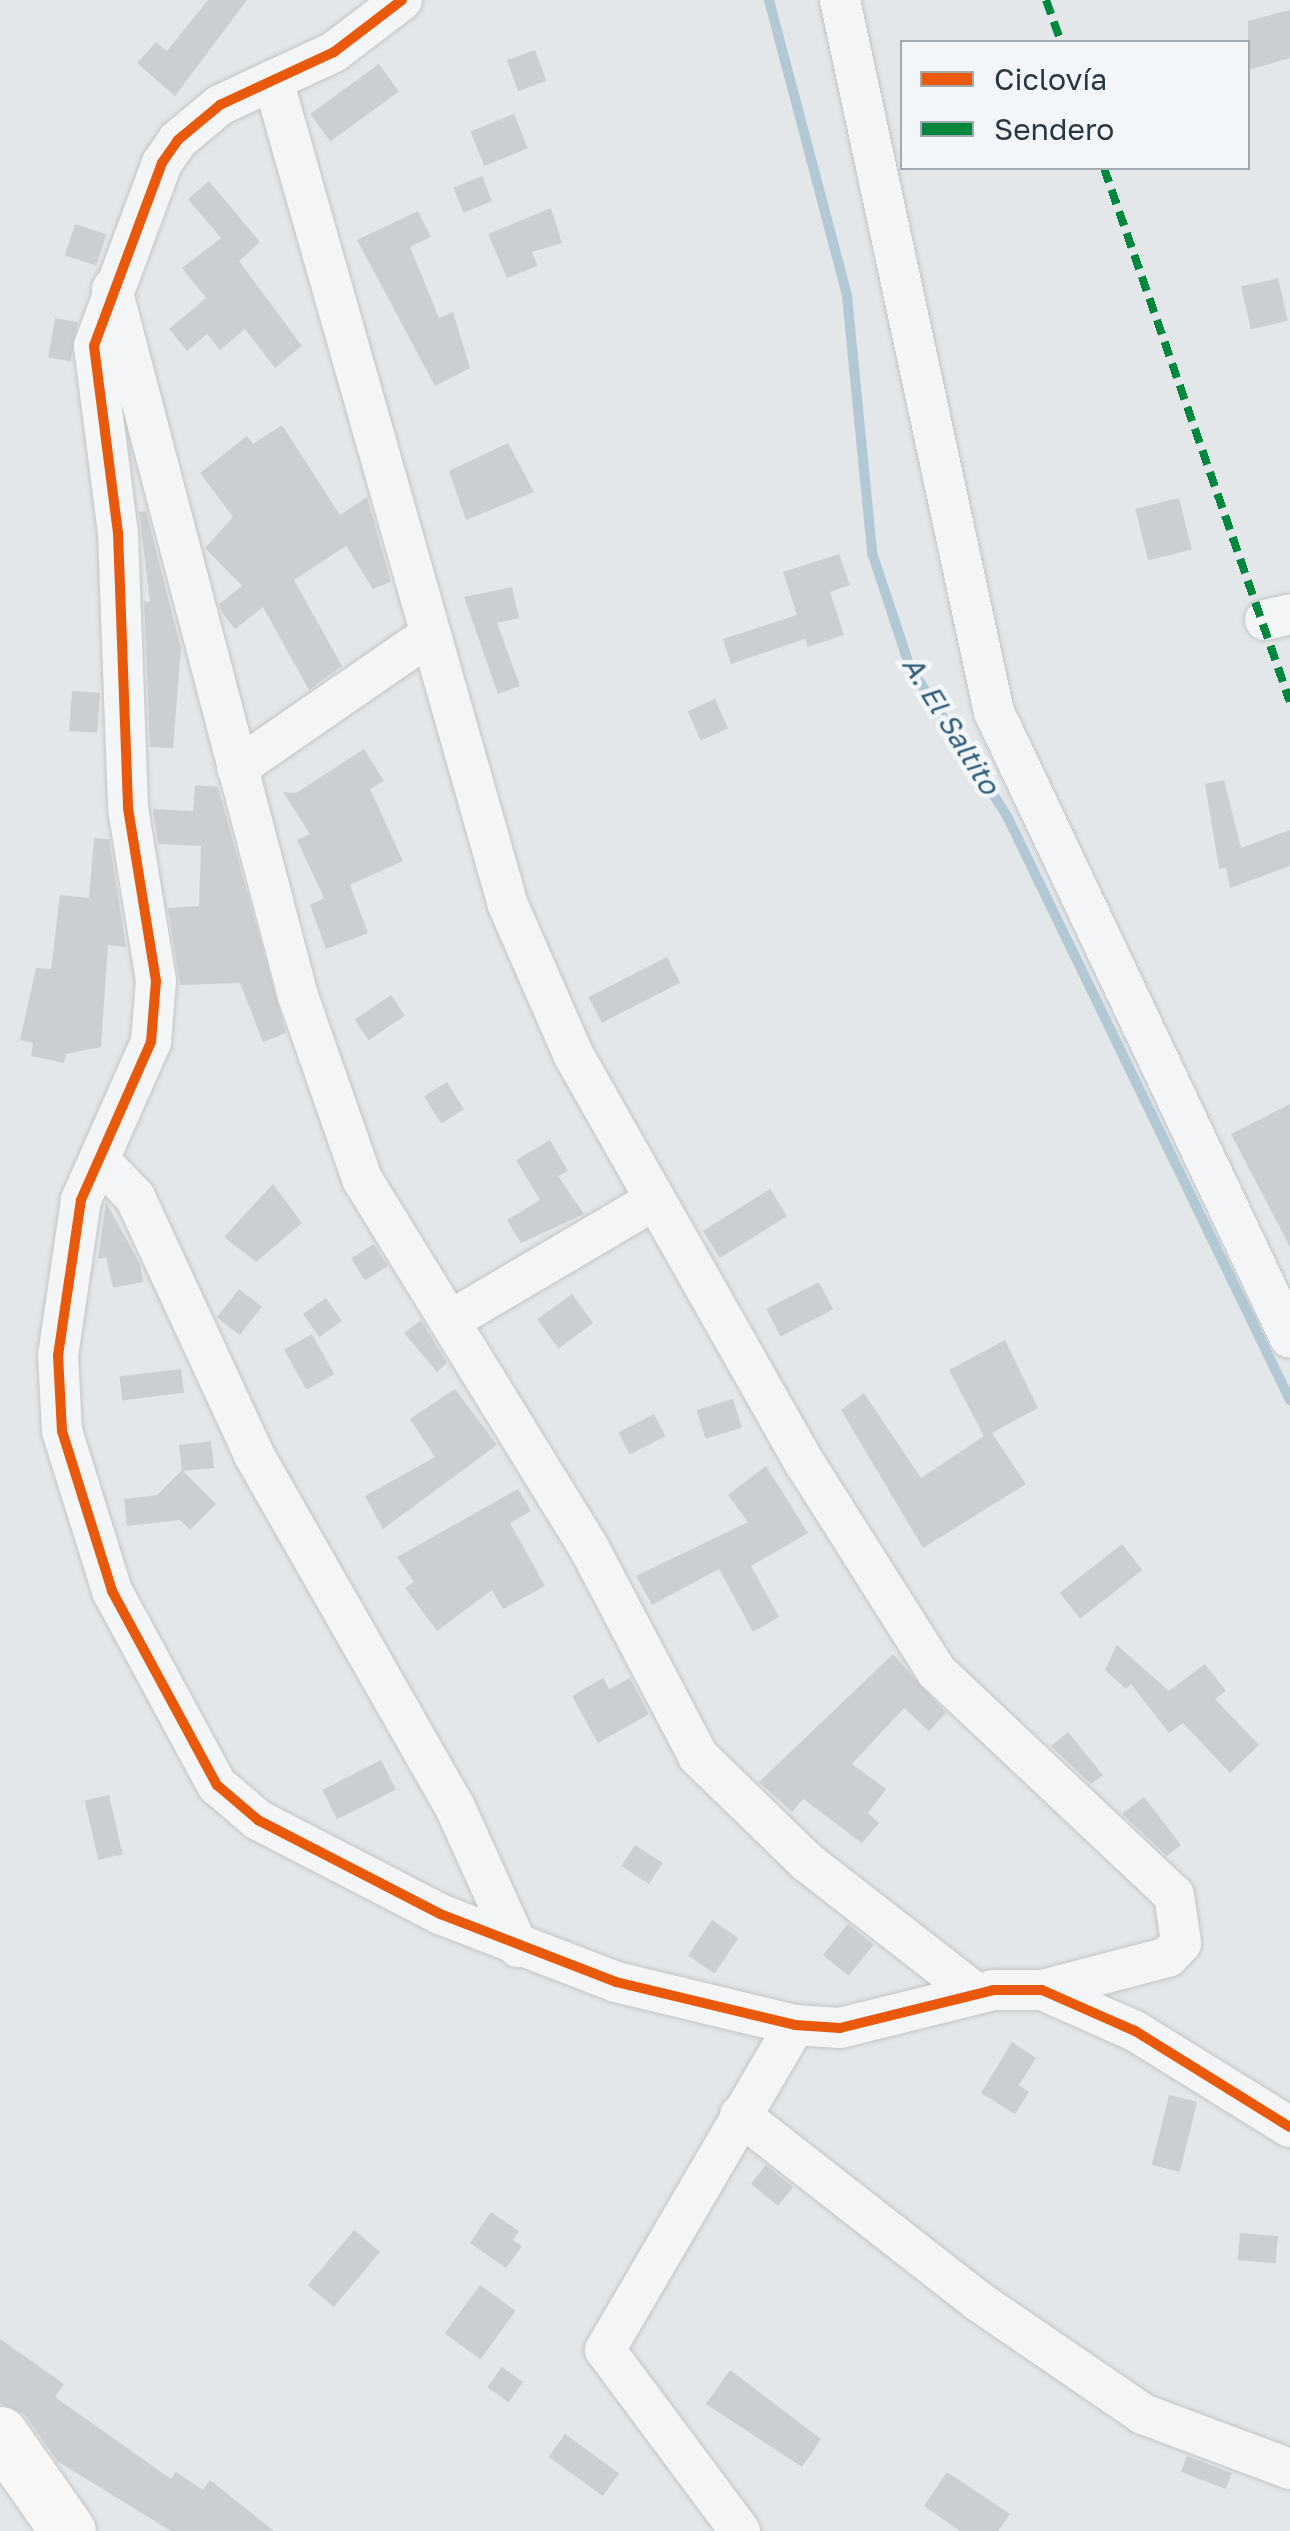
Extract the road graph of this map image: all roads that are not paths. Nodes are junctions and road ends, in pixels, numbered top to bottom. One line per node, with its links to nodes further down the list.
1 (402, 0): 3 (street)
2 (840, 0): 10 (street)
3 (273, 80): 4 (street); 5 (street)
4 (112, 289): 6 (street); 7 (street)
5 (428, 636): 6 (street); 8 (street)
6 (238, 768): 9 (street)
7 (100, 1160): 11 (street); 11 (street)
8 (655, 1200): 9 (street); 12 (street)
9 (452, 1320): 13 (street)
10 (1290, 1338)
11 (518, 1947): 14 (street)
12 (1042, 1990): 13 (street); 16 (street)
13 (975, 1993): 14 (street)
14 (795, 2025): 15 (street)
15 (740, 2116): 18 (street); 21 (street)
16 (1290, 2128)
17 (0, 2434): 19 (street)
18 (1287, 2462)
19 (63, 2522): 20 (street)
20 (109, 2531)
21 (740, 2531)

